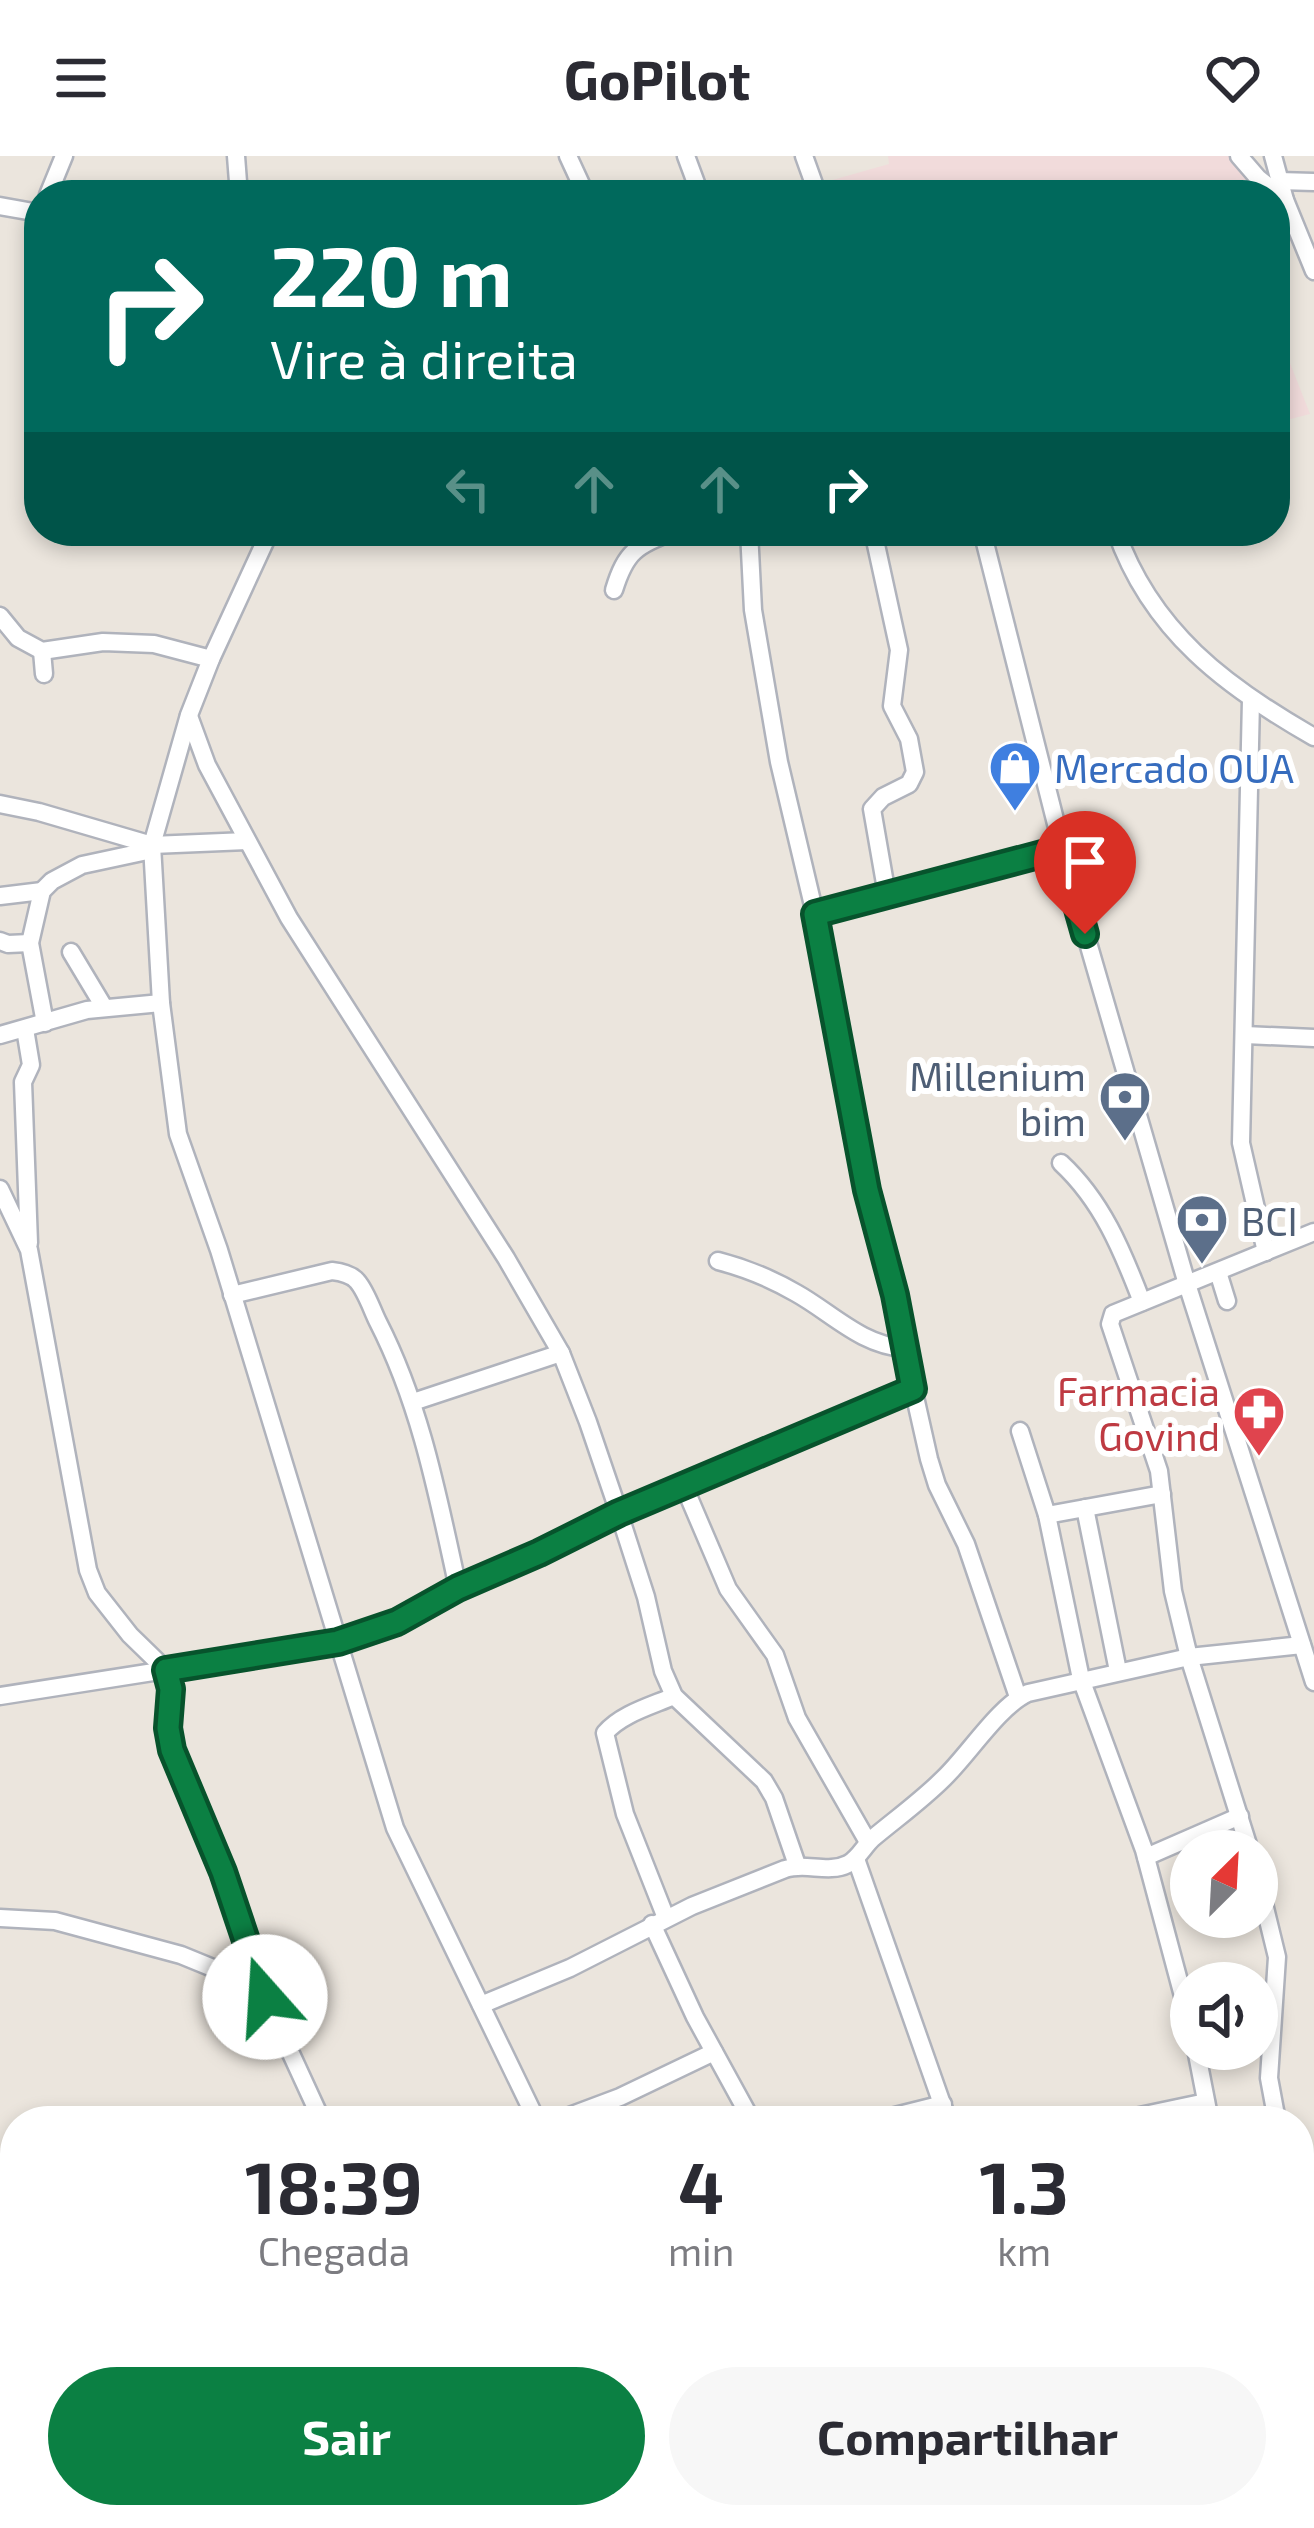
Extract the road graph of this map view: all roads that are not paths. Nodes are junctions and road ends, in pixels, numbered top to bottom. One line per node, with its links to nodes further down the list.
1 (1239, 156): 2 (street)
2 (1260, 180)
3 (1290, 212): 4 (street)
4 (1314, 271)
5 (263, 546): 14 (street)
6 (642, 546): 11 (street)
7 (750, 546): 26 (street)
8 (876, 546): 24 (street)
9 (986, 546): 22 (street)
10 (1120, 546): 16 (street)
11 (614, 590)
12 (0, 616): 13 (street)
13 (42, 651): 14 (street); 15 (street)
14 (211, 659): 17 (street)
15 (44, 674)
16 (1251, 700): 18 (street); 34 (street)
17 (189, 715): 20 (street); 21 (street)
18 (1314, 737)
19 (0, 804): 21 (street)
20 (247, 841): 21 (street); 48 (street)
21 (152, 848): 23 (street); 30 (street)
22 (1061, 849): 24 (street); 43 (street)
23 (42, 891): 25 (street); 28 (street)
24 (887, 895): 26 (street)
25 (0, 896)
26 (815, 914): 47 (street)
27 (0, 941): 28 (street)
28 (30, 943): 32 (street)
29 (71, 952): 31 (street)
30 (161, 1003): 31 (street); 44 (street)
31 (104, 1007): 32 (street)
32 (45, 1023): 33 (street)
33 (8, 1031): 39 (street)
34 (1245, 1035): 35 (street); 40 (street)
35 (1314, 1038)
36 (1060, 1163): 46 (street)
37 (0, 1189): 39 (street)
38 (1314, 1232): 40 (street)
39 (29, 1250): 61 (street)
40 (1266, 1252): 42 (street)
41 (718, 1261): 47 (street)
42 (1218, 1272): 43 (street); 45 (street)
43 (1187, 1284): 46 (street); 59 (street)
44 (232, 1295): 50 (street); 58 (street)
45 (1227, 1301)
46 (1142, 1302): 53 (street)
47 (904, 1348): 49 (street)
48 (561, 1353): 50 (street); 55 (street)
49 (913, 1389): 52 (street); 67 (street)
50 (412, 1402): 57 (street)
51 (1020, 1431): 56 (street)
52 (684, 1486): 55 (street); 70 (street)
53 (1162, 1494): 54 (street); 60 (street)
54 (1085, 1508): 56 (street); 62 (street)
55 (619, 1513): 57 (street); 66 (street)
56 (1047, 1515): 63 (street)
57 (458, 1588): 58 (street)
58 (338, 1642): 61 (street); 78 (street)
59 (1302, 1645): 60 (street); 64 (street)
60 (1190, 1657): 62 (street); 68 (street)
61 (166, 1670): 65 (street); 77 (street)
62 (1118, 1671): 63 (street)
63 (1081, 1679): 67 (street); 71 (street)
64 (1314, 1682)
65 (0, 1696)
66 (674, 1696): 73 (street); 75 (street)
67 (1018, 1697): 70 (street)
68 (1240, 1816): 69 (street); 71 (street)
69 (1244, 1830)
70 (868, 1842): 72 (street)
71 (1146, 1857): 76 (street)
72 (856, 1859): 73 (street); 87 (street)
73 (796, 1865): 75 (street)
74 (0, 1918): 77 (street)
75 (659, 1921): 78 (street); 79 (street)
76 (1174, 1962)
77 (265, 1997): 83 (street)
78 (482, 2005): 84 (street)
79 (714, 2052): 85 (street); 86 (street)
80 (1200, 2070): 82 (street)
81 (1269, 2070): 90 (street)
82 (1206, 2102): 88 (street); 89 (street)
83 (315, 2106)
84 (530, 2106)
85 (596, 2106)
86 (744, 2106)
87 (944, 2106)
88 (1187, 2106)
89 (1207, 2106)
90 (1273, 2106)

